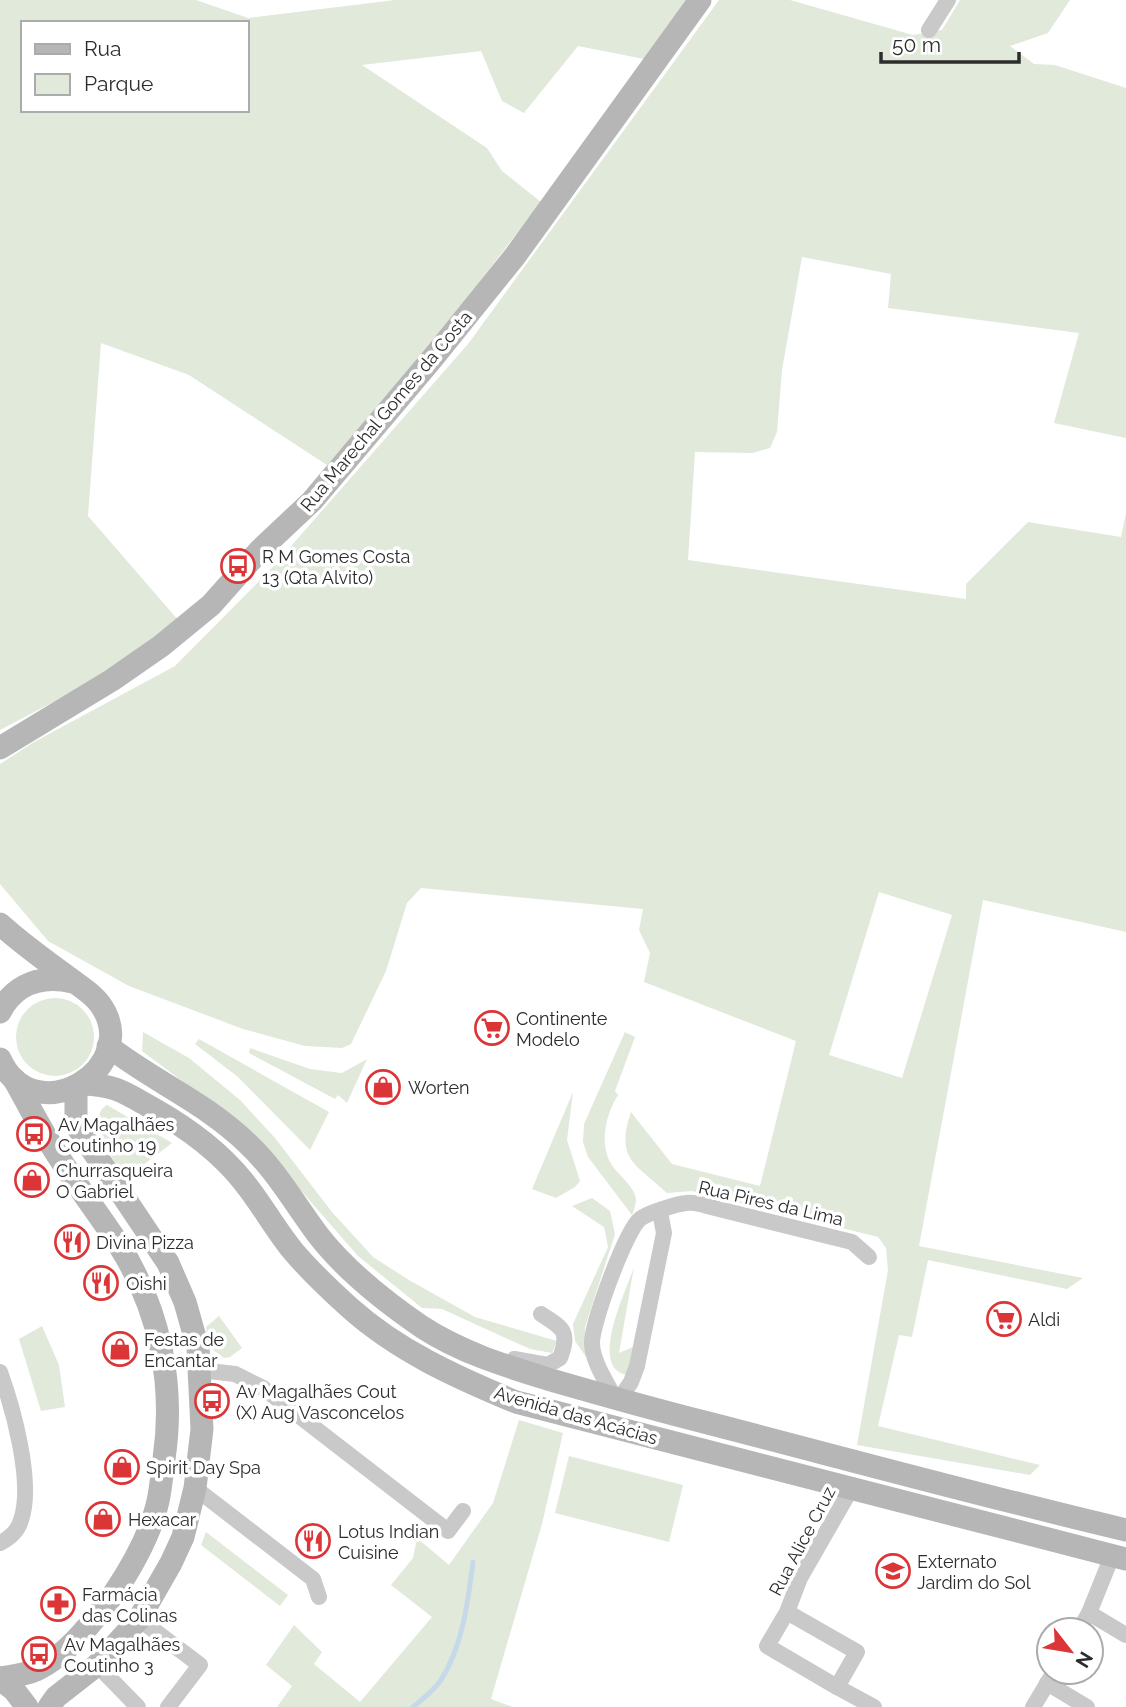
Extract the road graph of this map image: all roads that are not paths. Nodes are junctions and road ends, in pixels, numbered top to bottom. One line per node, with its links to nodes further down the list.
1 (700, 0): 4 (main road, Rua Marechal Gomes da Costa)
2 (947, 0): 3 (street)
3 (929, 30)
4 (0, 748)
5 (0, 923): 6 (main road)
6 (73, 982): 7 (main road); 8 (main road)
7 (0, 1012)
8 (108, 1046): 11 (main road); 15 (main road, Avenida das Acácias)
9 (0, 1059): 10 (main road)
10 (14, 1079): 11 (main road, Avenida das Acácias); 32 (main road)
11 (80, 1086): 16 (main road); 20 (main road, Avenida das Acácias)
12 (660, 1212): 13 (street, Rua Pires da Lima); 18 (street); 18 (street, Rua Pires da Lima)
13 (869, 1257)
14 (541, 1314): 15 (street)
15 (469, 1352): 18 (main road, Avenida das Acácias)
16 (200, 1370): 19 (main road); 21 (street)
17 (0, 1372): 23 (street)
18 (617, 1399): 22 (main road, Avenida das Acácias)
19 (195, 1488): 25 (street); 29 (main road)
20 (851, 1489): 24 (main road, Avenida das Acácias); 26 (street, Rua Alice Cruz)
21 (463, 1511)
22 (1126, 1530)
23 (0, 1543)
24 (1119, 1558): 27 (street)
25 (319, 1597)
26 (787, 1612): 35 (street, Rua Alice Cruz); 35 (street, Rua Alice Cruz)
27 (1089, 1613): 28 (street); 30 (street)
28 (1087, 1616)
29 (139, 1619): 31 (main road); 39 (street)
30 (1126, 1635)
31 (97, 1665): 37 (main road); 38 (street)
32 (0, 1678): 36 (main road)
33 (1046, 1686): 41 (street)
34 (1062, 1686): 42 (street)
35 (837, 1687): 40 (street, Rua Alice Cruz)
36 (27, 1707)
37 (49, 1707)
38 (138, 1707)
39 (168, 1707)
40 (874, 1707)
41 (1033, 1707)
42 (1087, 1707)

